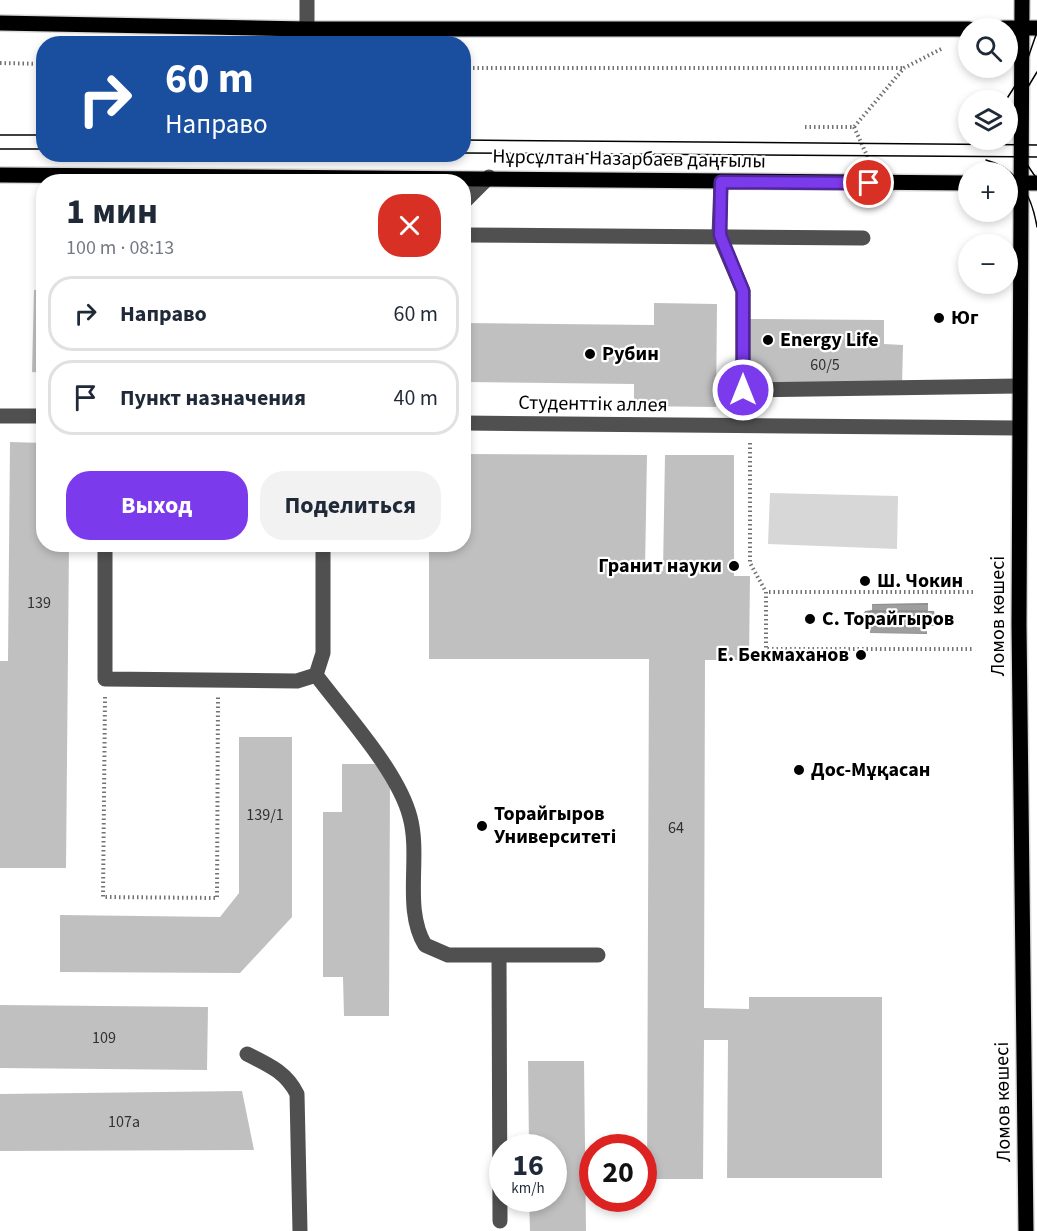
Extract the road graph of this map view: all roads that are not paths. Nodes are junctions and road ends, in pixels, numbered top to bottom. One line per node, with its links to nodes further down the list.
1 (307, 0): 5 (lane)
2 (1022, 0): 4 (main road, Ломов көшесі)
3 (0, 23): 5 (main road)
4 (1030, 28): 13 (main road, Ломов көшесі)
5 (307, 29): 6 (main road)
6 (958, 29)
7 (36, 174): 8 (main road, Нұрсұлтан Назарбаев даңғылы)
8 (0, 175)
9 (471, 177): 10 (main road, Нұрсұлтан Назарбаев даңғылы)
10 (489, 177): 11 (main road, Нұрсұлтан Назарбаев даңғылы); 14 (lane)
11 (721, 182): 12 (main road, Нұрсұлтан Назарбаев даңғылы); 16 (lane)
12 (958, 183)
13 (1022, 183): 18 (main road, Ломов көшесі)
14 (471, 195)
15 (471, 235): 16 (lane)
16 (720, 235): 17 (lane); 18 (lane)
17 (863, 238)
18 (1019, 386): 22 (main road, Ломов көшесі)
19 (0, 416): 20 (lane)
20 (36, 416)
21 (471, 423): 22 (lane, Студенттік аллея)
22 (1018, 428): 31 (main road, Ломов көшесі)
23 (105, 552): 25 (lane)
24 (323, 552): 25 (lane)
25 (316, 675): 26 (lane)
26 (499, 955): 27 (lane); 29 (lane)
27 (598, 955)
28 (248, 1054): 30 (lane)
29 (500, 1221)
30 (300, 1231)
31 (1026, 1231)

